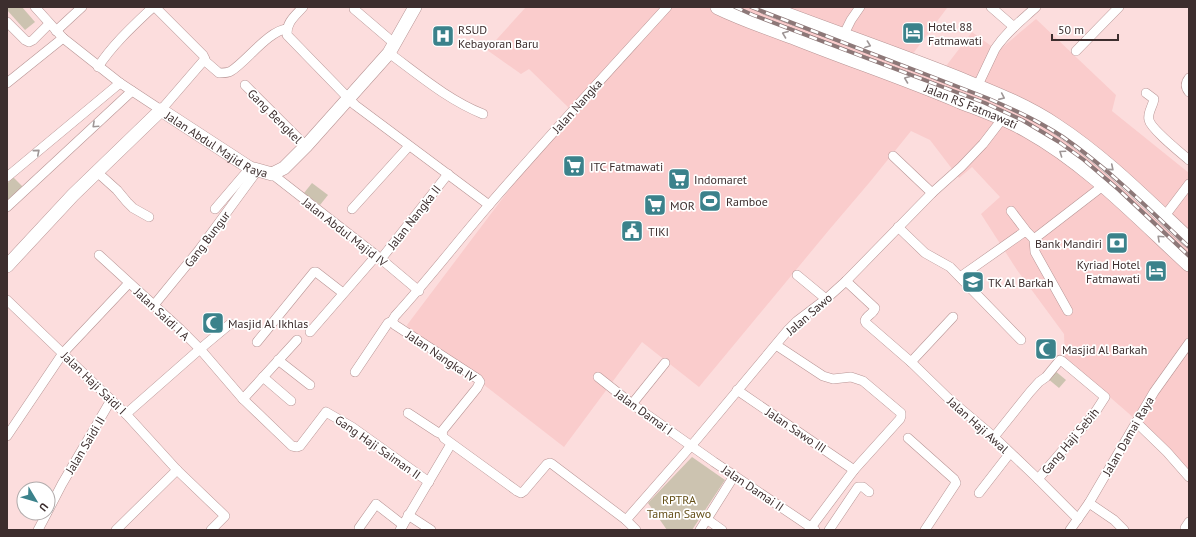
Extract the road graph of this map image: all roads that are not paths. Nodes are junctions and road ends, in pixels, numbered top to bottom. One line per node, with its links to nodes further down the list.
1 (35, 7): 15 (street)
2 (82, 7): 19 (street)
3 (154, 7): 24 (street); 25 (street)
4 (303, 7): 18 (street)
5 (416, 7): 22 (street, Jalan Abdul Majid Raya)
6 (667, 7): 50 (street, Jalan Nangka)
7 (718, 7): 16 (main road, Jalan RS Fatmawati)
8 (765, 7): 16 (street); 20 (main road, Jalan RS Fatmawati)
9 (860, 7): 20 (street)
10 (991, 7): 17 (street)
11 (1036, 7): 17 (street)
12 (1119, 7): 23 (street)
13 (354, 9): 22 (street)
14 (7, 22): 15 (street)
15 (49, 24): 19 (street)
16 (759, 24): 37 (main road, Jalan RS Fatmawati, one-way to 16)
17 (1014, 27): 30 (street)
18 (286, 29): 24 (street); 34 (street)
19 (56, 31): 21 (street)
20 (843, 36): 30 (main road, Jalan RS Fatmawati, one-way to 30)
21 (63, 38): 25 (street); 27 (street)
22 (392, 48): 34 (street, Jalan Abdul Majid Raya); 36 (street)
23 (1076, 51)
24 (204, 61): 35 (street)
25 (98, 67): 28 (street)
26 (1189, 78): 32 (street)
27 (7, 83)
28 (120, 83): 31 (street); 46 (street, one-way to 28)
29 (245, 85): 38 (street, Gang Bengkel)
30 (977, 87): 56 (main road, Jalan RS Fatmawati, one-way to 56)
31 (132, 91): 35 (street); 51 (street, one-way to 51)
32 (1189, 92)
33 (1146, 94): 41 (street)
34 (348, 99): 38 (street, Jalan Abdul Majid Raya); 39 (street)
35 (161, 110): 42 (street, Jalan Abdul Majid Raya); 43 (street, Jalan Abdul Majid Raya)
36 (483, 114)
37 (1003, 118): 48 (main road, Jalan RS Fatmawati, one-way to 37); 49 (street, Jalan Sawo)
38 (306, 146): 44 (street, Jalan Abdul Majid Raya)
39 (409, 146): 45 (street); 53 (street)
40 (893, 156): 49 (street)
41 (1189, 160)
42 (254, 169): 44 (street, Jalan Abdul Majid Raya); 52 (street); 73 (street, Gang Bungur)
43 (97, 172): 55 (street); 64 (street, Jalan Abdul Majid Raya)
44 (272, 174): 62 (street, Jalan Abdul Majid IV)
45 (448, 174): 50 (street); 62 (street, Jalan Nangka II)
46 (7, 177)
47 (1189, 184): 56 (street)
48 (1104, 186): 59 (street); 63 (main road, Jalan RS Fatmawati, one-way to 48)
49 (932, 193): 57 (street, Jalan Sawo)
50 (489, 206): 69 (street, Jalan Nangka)
51 (7, 207)
52 (215, 209)
53 (352, 209)
54 (1011, 211): 58 (street)
55 (149, 217)
56 (1164, 217): 60 (main road, Jalan RS Fatmawati)
57 (898, 227): 66 (street); 67 (street, Jalan Sawo)
58 (1026, 232): 59 (street); 66 (street)
59 (1034, 238): 74 (street)
60 (1189, 240)
61 (99, 255): 68 (street)
62 (378, 258): 69 (street, Jalan Abdul Majid IV); 70 (street, Jalan Nangka II)
63 (1189, 264)
64 (7, 266)
65 (797, 275): 71 (street)
66 (960, 277): 80 (street)
67 (846, 281): 71 (street, Jalan Sawo); 87 (street, Jalan Haji Awal)
68 (129, 283): 73 (street, Jalan Saidi I A); 85 (street, Jalan Saidi I A)
69 (419, 291): 76 (street, Jalan Nangka)
70 (343, 293): 78 (street, Jalan Nangka II); 81 (street)
71 (826, 299): 83 (street, Jalan Sawo)
72 (7, 300): 85 (street, Jalan Haji Saidi I)
73 (154, 305): 84 (street, Jalan Saidi I A)
74 (1068, 311)
75 (953, 316): 87 (street)
76 (392, 321): 89 (street, Jalan Nangka); 102 (street, Jalan Nangka IV)
77 (230, 324): 84 (street)
78 (310, 332)
79 (297, 340): 86 (street)
80 (1021, 340)
81 (257, 342)
82 (1189, 343): 101 (street, Jalan Damai Raya)
83 (776, 345): 93 (street, Jalan Sawo); 110 (street)
84 (200, 349): 94 (street, Jalan Saidi I A); 100 (street)
85 (63, 353): 95 (street, Jalan Haji Saidi I); 103 (street, Jalan Saidi I A)
86 (278, 360): 90 (street); 92 (street)
87 (911, 362): 104 (street, Jalan Haji Awal)
88 (665, 363): 97 (street)
89 (354, 372)
90 (263, 377): 94 (street); 96 (street)
91 (598, 377): 97 (street, Jalan Damai I)
92 (310, 386)
93 (737, 390): 107 (street, Jalan Sawo); 110 (street, Jalan Sawo III)
94 (244, 399): 98 (street, Jalan Saidi I A)
95 (111, 400): 100 (street, Jalan Haji Saidi I); 117 (street, Jalan Saidi II)
96 (291, 401)
97 (632, 404): 107 (street, Jalan Damai I)
98 (326, 412): 114 (street, Gang Haji Saiman II)
99 (408, 413): 102 (street)
100 (126, 414): 109 (street, Jalan Haji Saidi I)
101 (1136, 422): 112 (street); 118 (street, Jalan Damai Raya)
102 (442, 434): 106 (street)
103 (7, 436)
104 (994, 437): 108 (street, Jalan Haji Awal); 113 (street, Gang Haji Sebih)
105 (908, 438): 135 (street)
106 (451, 444): 114 (street); 121 (street)
107 (691, 445): 111 (street, Jalan Damai II); 121 (street, Jalan Sawo)
108 (1010, 453): 113 (street, Jalan Haji Awal); 116 (street)
109 (177, 470): 128 (street); 129 (street, Jalan Haji Saidi I)
110 (854, 470): 126 (street)
111 (734, 476): 122 (street); 126 (street, Jalan Damai II)
112 (1189, 476)
113 (1038, 479): 120 (street, Jalan Haji Awal)
114 (429, 482): 119 (street)
115 (869, 492): 134 (street)
116 (979, 493)
117 (56, 495)
118 (1089, 503): 120 (street, Jalan Damai Raya); 137 (street)
119 (408, 515): 124 (street); 130 (street)
120 (1078, 519): 136 (street, Jalan Damai Raya)
121 (626, 520): 131 (street)
122 (708, 520): 132 (street); 133 (street)
123 (42, 521): 127 (street, Jalan Saidi II)
124 (402, 527): 125 (street)
125 (359, 528)
126 (812, 529)
127 (38, 530)
128 (116, 530)
129 (211, 530)
130 (431, 530)
131 (636, 530)
132 (700, 530)
133 (722, 530)
134 (830, 530)
135 (925, 530)
136 (1070, 530)
137 (1124, 530)

